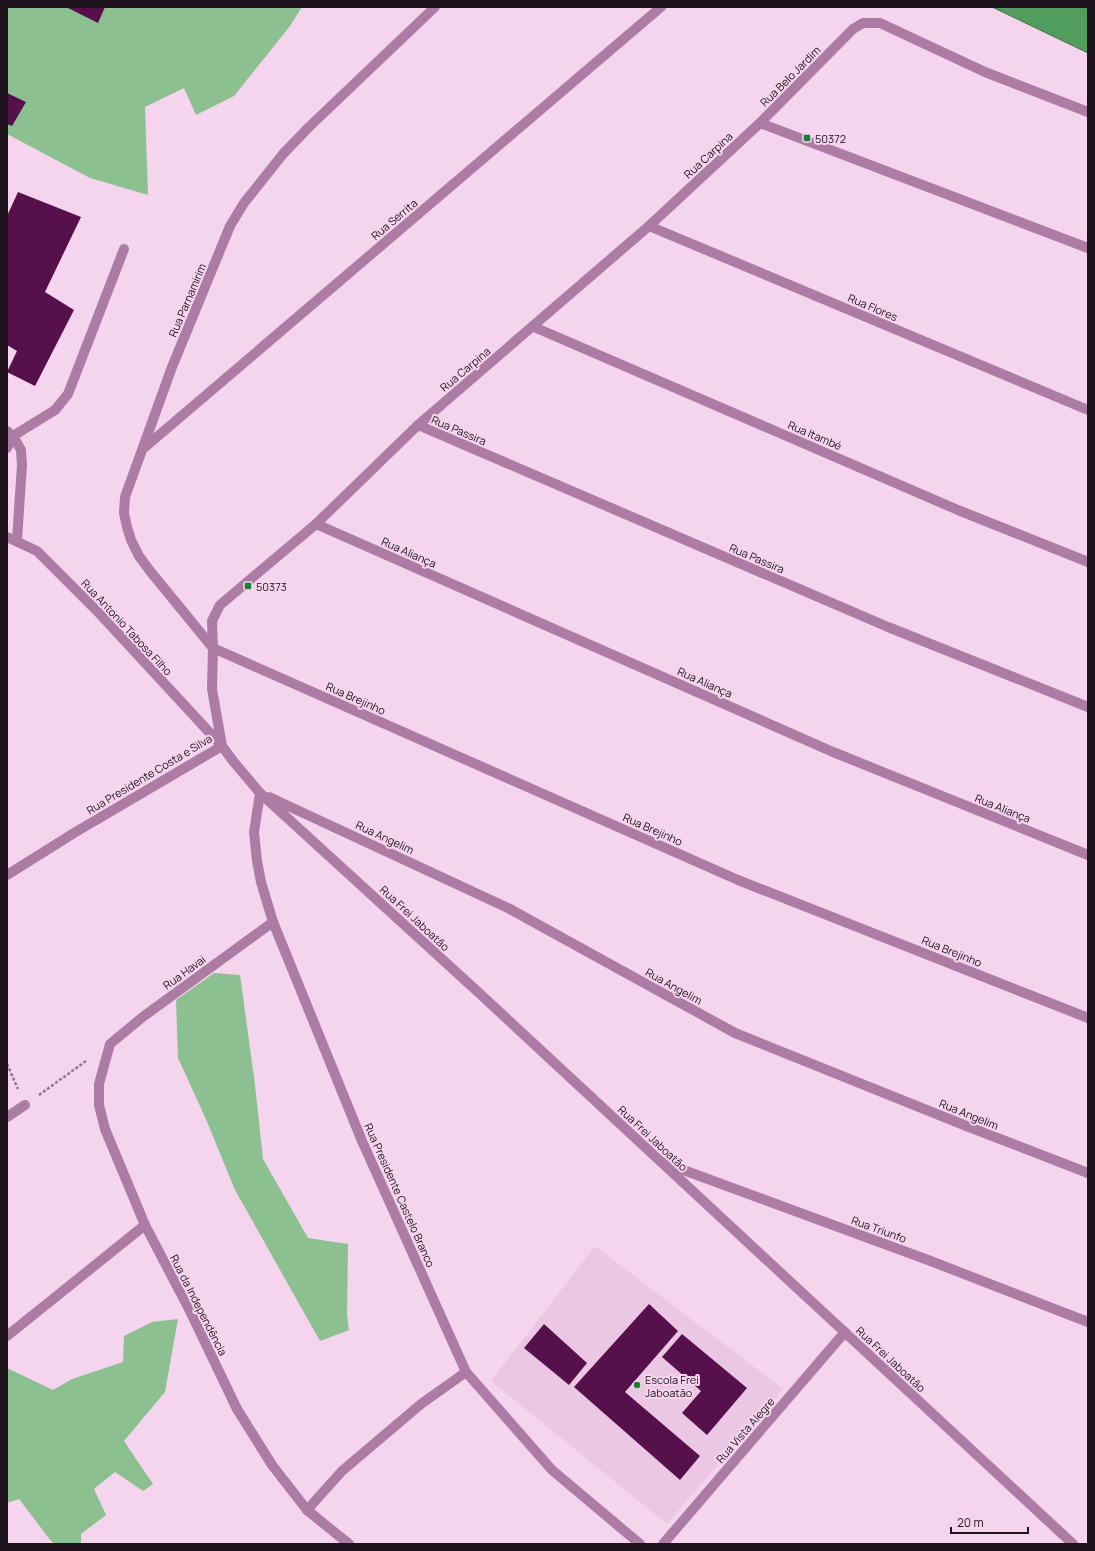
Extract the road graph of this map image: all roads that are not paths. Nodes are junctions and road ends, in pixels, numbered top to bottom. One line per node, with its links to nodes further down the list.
1 (435, 7): 13 (street, Rua Parnamirim)
2 (661, 7): 13 (street, Rua Serrita)
3 (1088, 112): 4 (street, Rua Belo Jardim)
4 (760, 123): 5 (street, Rua Carpina); 6 (street, Rua Belo Jardim)
5 (649, 226): 8 (street, Rua Carpina); 9 (street, Rua Flores)
6 (1088, 248)
7 (124, 249): 11 (street)
8 (534, 327): 10 (street, Rua Carpina); 17 (street, Rua Itambé)
9 (1088, 410)
10 (418, 425): 14 (street, Rua Carpina); 19 (street, Rua Passira)
11 (10, 434): 12 (street); 16 (street)
12 (7, 448)
13 (142, 449): 18 (street, Rua Parnamirim)
14 (316, 524): 18 (street, Rua Carpina); 22 (street, Rua Aliança)
15 (7, 536): 16 (street, Rua Antonio Tabosa Filho)
16 (17, 540): 20 (street, Rua Antonio Tabosa Filho)
17 (1088, 562)
18 (213, 648): 20 (street, Rua Presidente Costa e Silva); 25 (street, Rua Brejinho)
19 (1088, 707)
20 (222, 746): 21 (street, Rua Frei Jaboatão); 23 (street, Rua Presidente Costa e Silva)
21 (260, 792): 24 (street, Rua Presidente Castelo Branco); 29 (street, Rua Frei Jaboatão); 30 (street, Rua Angelim)
22 (1088, 855)
23 (7, 875)
24 (273, 922): 26 (street, Rua Havai); 35 (street, Rua Presidente Castelo Branco)
25 (1088, 1018)
26 (110, 1044): 31 (street, Rua da Independência)
27 (25, 1105): 28 (street)
28 (7, 1117)
29 (661, 1162): 32 (street, Rua Triunfo); 33 (street, Rua Frei Jaboatão)
30 (1088, 1173)
31 (145, 1225): 34 (street); 36 (street, Rua da Independência)
32 (1088, 1322)
33 (845, 1332): 39 (street, Rua Vista Alegre); 40 (street, Rua Frei Jaboatão)
34 (7, 1336)
35 (466, 1372): 36 (street); 38 (street, Rua Presidente Castelo Branco)
36 (307, 1510): 37 (street, Rua da Independência)
37 (349, 1544)
38 (640, 1544)
39 (663, 1544)
40 (1073, 1544)

